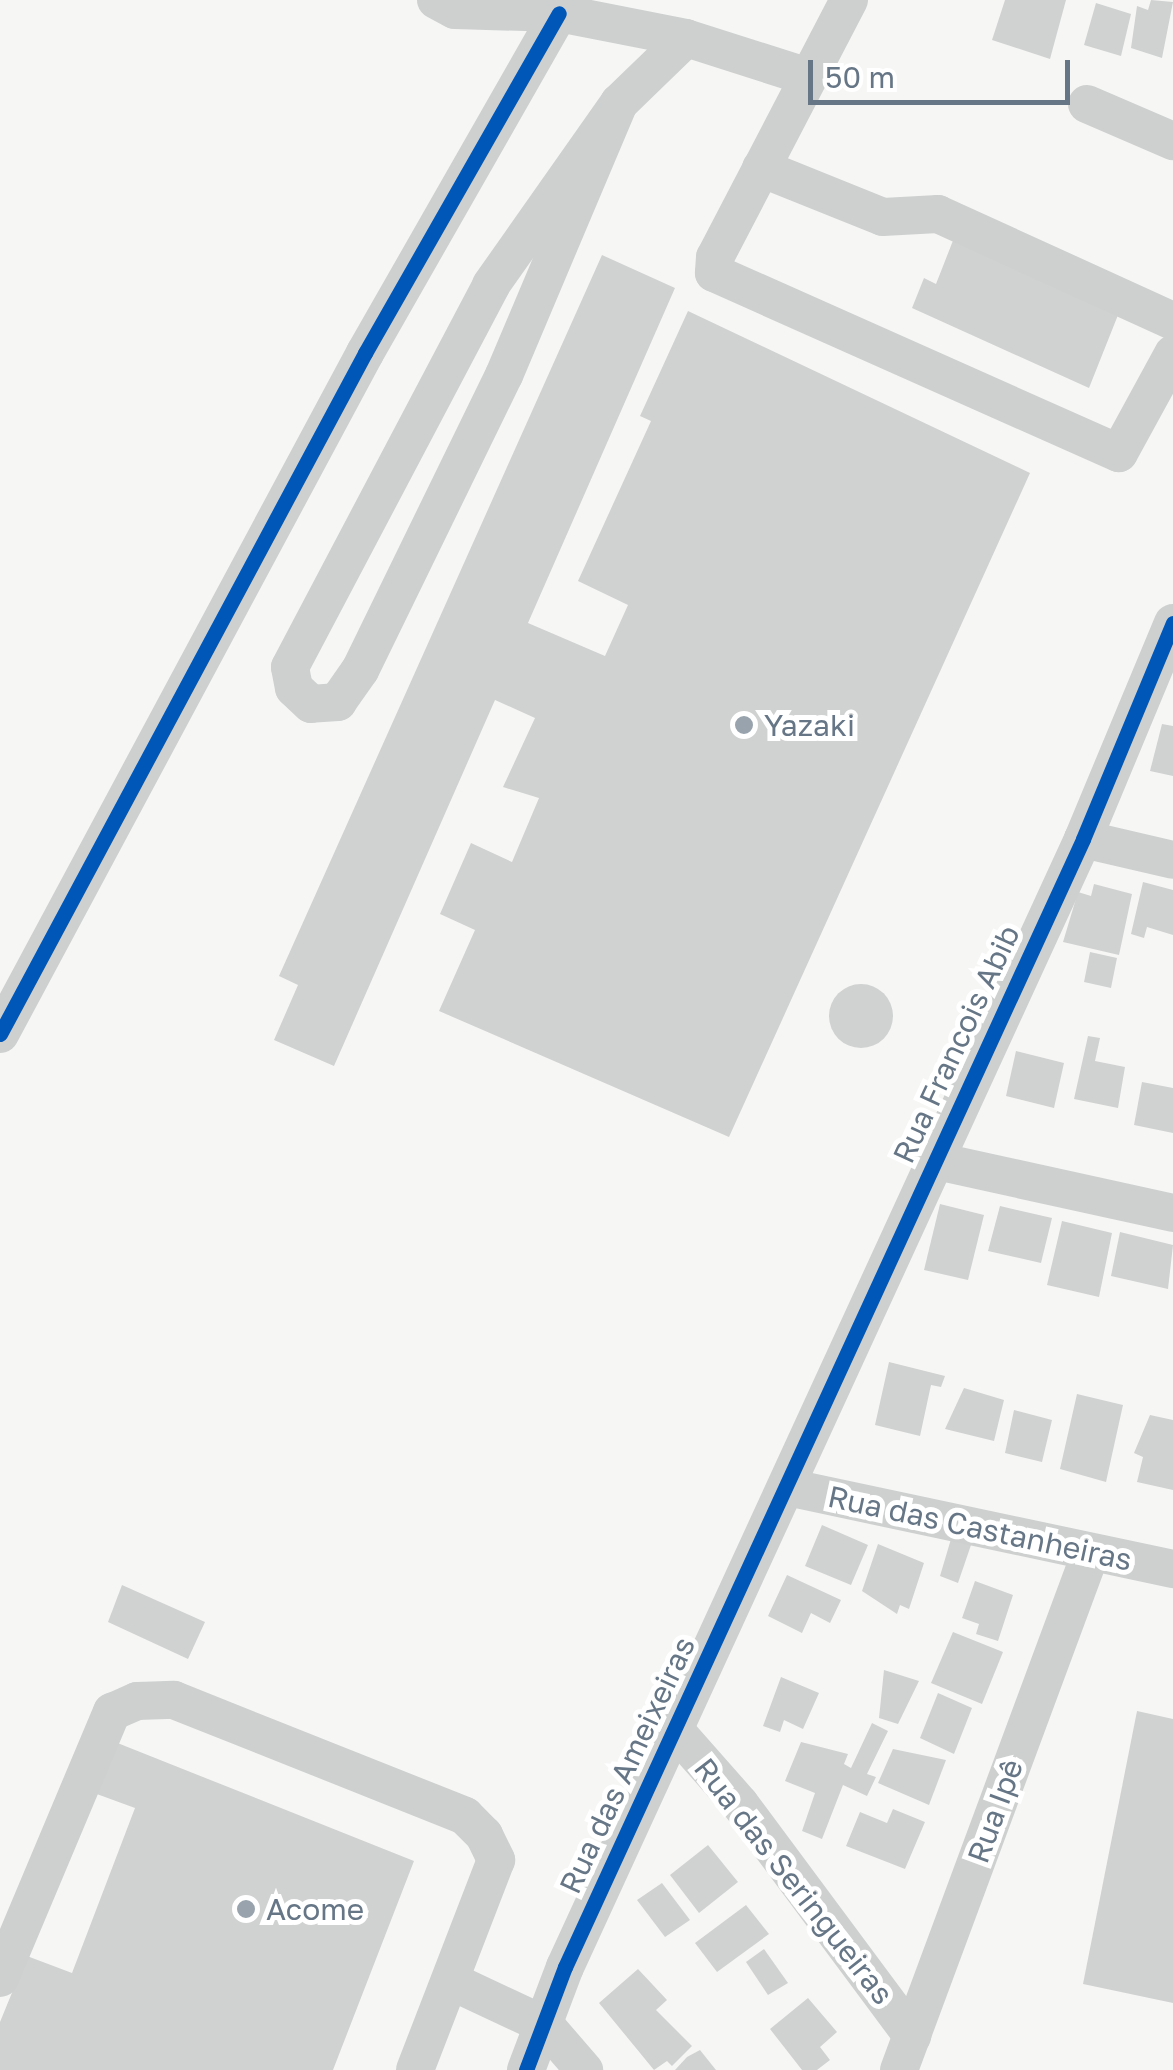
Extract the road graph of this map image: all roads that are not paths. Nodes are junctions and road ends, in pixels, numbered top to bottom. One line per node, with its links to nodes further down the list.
1 (848, 0): 5 (street)
2 (449, 3): 3 (street)
3 (559, 14): 4 (street); 15 (street)
4 (686, 38): 5 (street); 6 (street)
5 (808, 77): 9 (street)
6 (618, 102): 6 (street)
7 (1087, 104): 8 (street)
8 (1173, 141)
9 (761, 168): 10 (street); 11 (street)
10 (1173, 322)
11 (1173, 354)
12 (1173, 624): 13 (street, Rua Francois Abib)
13 (1082, 838): 14 (street); 16 (street, Rua Francois Abib)
14 (1173, 860)
15 (0, 1034)
16 (932, 1160): 17 (street); 18 (street, Rua Francois Abib)
17 (1173, 1213)
18 (787, 1487): 19 (street, Rua das Castanheiras); 21 (street, Rua das Ameixeiras)
19 (1091, 1552): 20 (street, Rua das Castanheiras); 25 (street, Rua Ipê)
20 (1173, 1570)
21 (673, 1728): 24 (street, Rua das Ameixeiras); 25 (street, Rua das Seringueiras)
22 (0, 1978): 23 (street)
23 (453, 1982): 24 (street); 26 (street)
24 (545, 2025): 27 (street, Rua das Ameixeiras); 28 (street)
25 (906, 2053)
26 (415, 2070)
27 (526, 2070)
28 (584, 2070)

